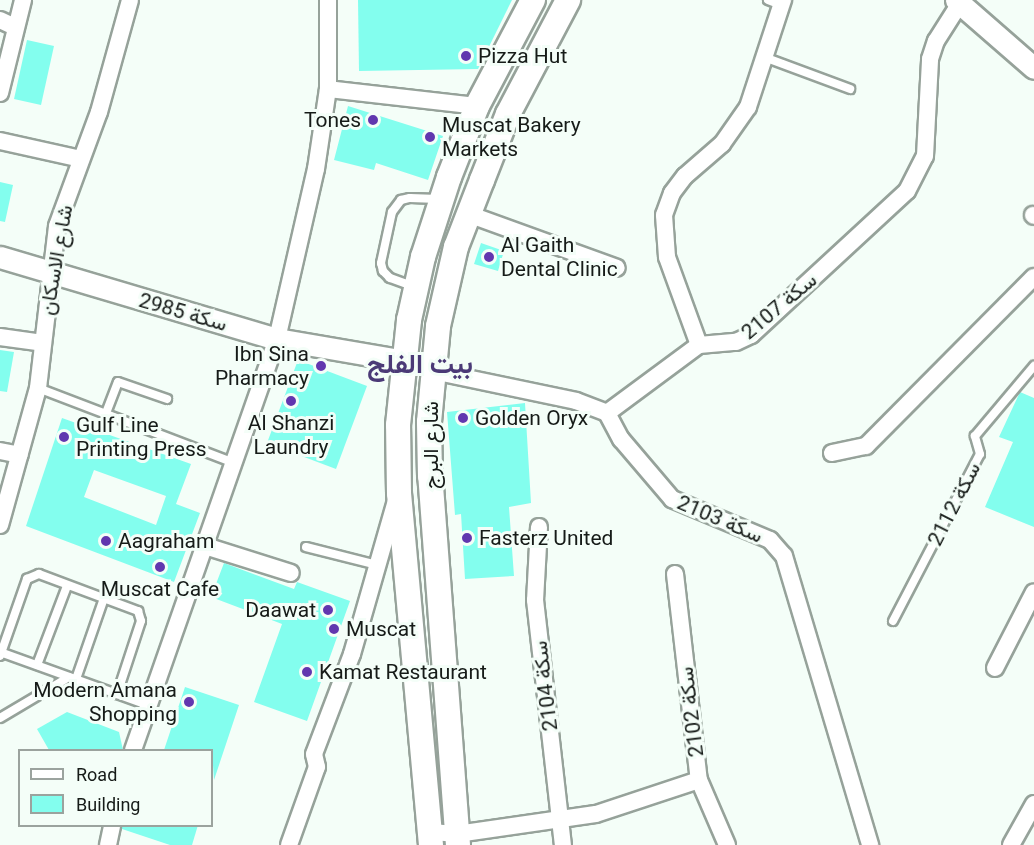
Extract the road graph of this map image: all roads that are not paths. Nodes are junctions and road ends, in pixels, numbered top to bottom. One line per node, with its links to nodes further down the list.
1 (23, 0): 8 (street)
2 (130, 0): 16 (street, شارع الاسكان)
3 (328, 0): 11 (street)
4 (533, 0): 14 (main road, شارع البرج)
5 (568, 0): 18 (main road, شارع البرج)
6 (959, 1): 10 (street); 27 (street, سكة 2107)
7 (778, 2): 9 (street)
8 (8, 23): 13 (street)
9 (764, 57): 12 (lane); 27 (street)
10 (1034, 69)
11 (328, 89): 14 (street); 25 (street)
12 (849, 90)
13 (0, 93)
14 (477, 106): 17 (main road, شارع البرج)
15 (0, 141): 16 (street)
16 (81, 159): 21 (street, شارع الاسكان)
17 (442, 200): 23 (main road, شارع البرج); 23 (lane)
18 (468, 214): 20 (street); 30 (main road, شارع البرج)
19 (0, 257): 21 (street, سكة 2985)
20 (617, 268)
21 (50, 273): 25 (street, سكة 2985); 26 (street, شارع الاسكان)
22 (1034, 277): 36 (street)
23 (416, 287): 28 (main road, شارع البرج)
24 (0, 337): 26 (street)
25 (277, 339): 28 (street, سكة 2985); 38 (street)
26 (44, 343): 31 (street, شارع الاسكان)
27 (699, 345): 34 (street)
28 (404, 361): 39 (main road, شارع البرج)
29 (1034, 366): 50 (lane, سكة 2112)
30 (433, 370): 34 (street); 64 (main road, شارع البرج)
31 (38, 388): 33 (lane); 37 (street, شارع الاسكان)
32 (167, 399): 33 (lane)
33 (106, 413): 38 (lane)
34 (607, 413): 69 (street, سكة 2103)
35 (0, 451): 37 (street)
36 (832, 453)
37 (20, 455): 40 (street, شارع الاسكان)
38 (232, 462): 42 (street)
39 (399, 493): 44 (street); 63 (main road, شارع البرج)
40 (0, 525)
41 (539, 528): 61 (street, سكة 2104)
42 (202, 545): 45 (street); 56 (street)
43 (306, 547): 44 (lane)
44 (377, 566): 66 (street)
45 (291, 573)
46 (675, 574): 59 (street, سكة 2102)
47 (67, 586): 49 (lane); 51 (lane); 52 (lane)
48 (1034, 592): 53 (street)
49 (104, 598): 54 (lane); 55 (lane)
50 (893, 621)
51 (0, 654): 52 (lane)
52 (38, 665): 54 (lane)
53 (995, 668)
54 (73, 678): 55 (lane); 57 (lane)
55 (117, 694): 56 (lane)
56 (147, 705): 58 (street)
57 (0, 718)
58 (133, 749)
59 (699, 780): 61 (street); 68 (street, سكة 2102)
60 (1034, 804): 70 (street)
61 (561, 821): 64 (street); 67 (street, سكة 2104)
62 (112, 827): 65 (street)
63 (431, 838): 64 (street)
64 (457, 839)
65 (108, 845)
66 (289, 845)
67 (563, 845)
68 (727, 845)
69 (870, 845)
70 (1011, 845)

